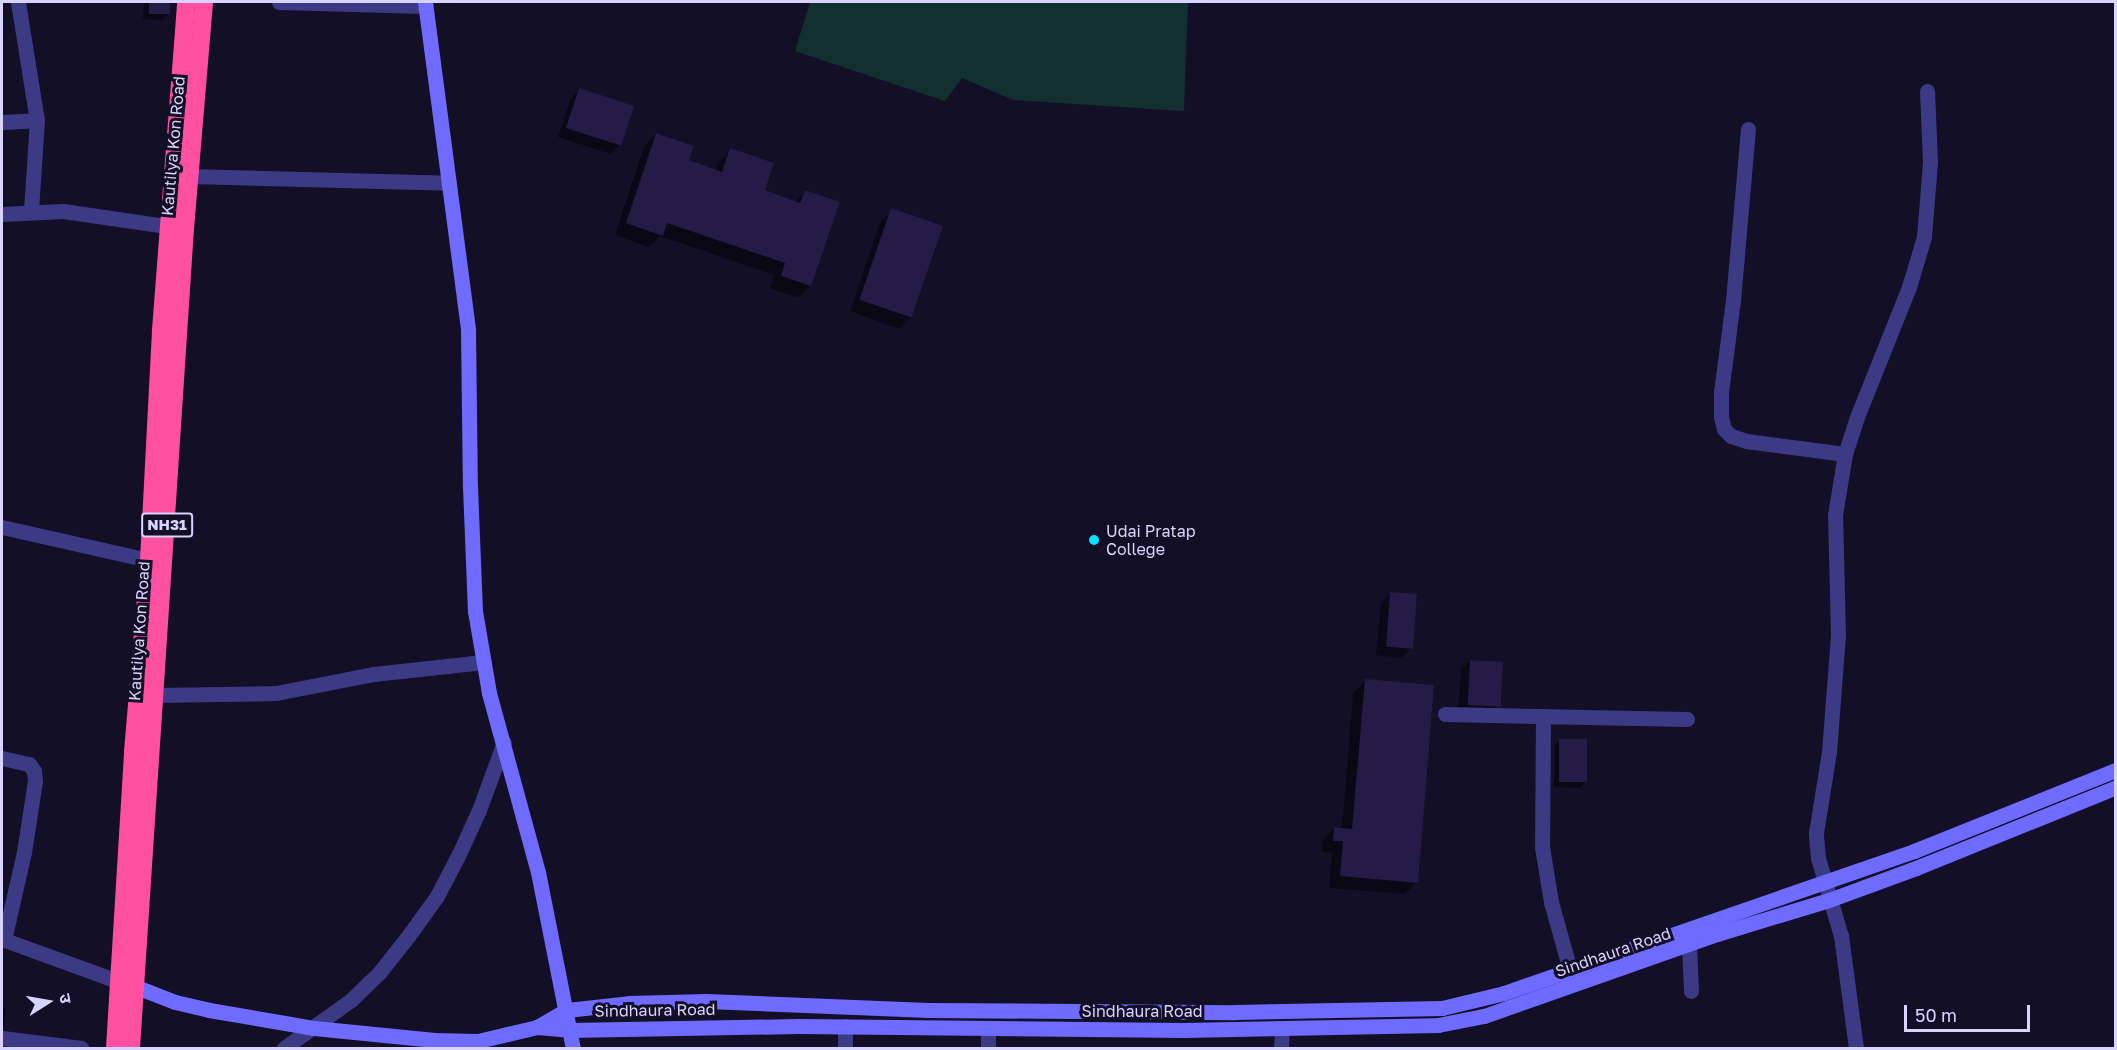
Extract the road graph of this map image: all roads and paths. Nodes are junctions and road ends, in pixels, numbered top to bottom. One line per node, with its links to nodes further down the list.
1 (18, 2): 7 (street)
2 (186, 2): 14 (highway, Kautilya Kon Road / NH31)
3 (204, 2): 10 (highway, Kautilya Kon Road / NH31)
4 (279, 2): 5 (street)
5 (426, 4): 11 (street)
6 (1927, 91): 15 (street)
7 (37, 120): 8 (street); 12 (street)
8 (2, 122)
9 (1748, 129): 15 (street)
10 (190, 176): 11 (street); 14 (highway, Kautilya Kon Road / NH31)
11 (449, 183): 18 (street)
12 (31, 211): 13 (street); 14 (street)
13 (2, 214)
14 (177, 227): 17 (highway, Kautilya Kon Road / NH31); 19 (highway, Kautilya Kon Road / NH31)
15 (1845, 454): 27 (street)
16 (2, 527): 17 (street)
17 (149, 560): 32 (highway, Kautilya Kon Road / NH31)
18 (483, 662): 19 (street); 23 (street)
19 (154, 695): 32 (highway, Kautilya Kon Road / NH31)
20 (1445, 714): 21 (street)
21 (1544, 716): 22 (street); 31 (street)
22 (1687, 719)
23 (504, 742): 34 (street); 37 (street)
24 (2, 758): 29 (street)
25 (2115, 770): 27 (street)
26 (2115, 787): 28 (street, Sindhaura Road)
27 (1824, 882): 28 (street); 31 (street)
28 (1829, 900): 30 (street, Sindhaura Road); 51 (street)
29 (3, 939): 32 (street)
30 (1689, 944): 33 (street); 39 (street, Sindhaura Road)
31 (1570, 970): 34 (street)
32 (127, 984): 37 (street, Sindhaura Road); 44 (highway, Kautilya Kon Road / NH31); 45 (highway, Kautilya Kon Road / NH31)
33 (1691, 991)
34 (567, 1010): 36 (street); 40 (street)
35 (846, 1026): 38 (street, Sindhaura Road); 40 (street, Sindhaura Road); 48 (street)
36 (537, 1027): 40 (street, Sindhaura Road); 42 (street, Sindhaura Road)
37 (314, 1028): 42 (street, Sindhaura Road); 46 (street)
38 (988, 1028): 39 (street, Sindhaura Road); 49 (street)
39 (1282, 1029): 50 (street)
40 (569, 1030): 47 (street)
41 (2, 1038): 43 (street)
42 (466, 1044)
43 (81, 1048)
44 (115, 1048)
45 (131, 1048)
46 (284, 1048)
47 (573, 1048)
48 (845, 1048)
49 (988, 1048)
50 (1281, 1048)
51 (1856, 1048)

